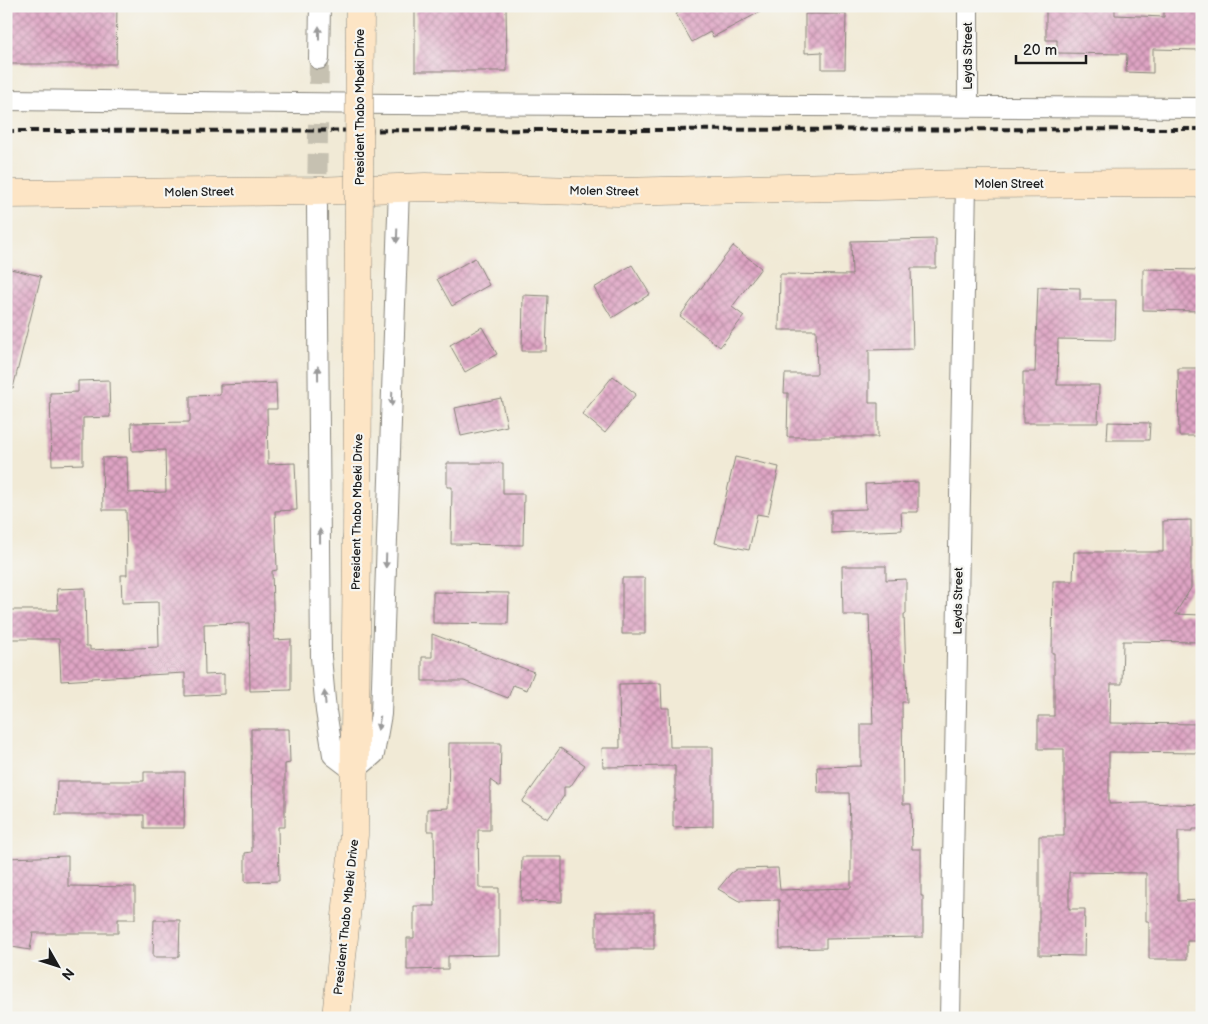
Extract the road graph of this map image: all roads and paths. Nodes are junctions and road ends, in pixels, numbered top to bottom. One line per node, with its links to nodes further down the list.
1 (320, 6): 4 (street, one-way to 1)
2 (360, 6): 13 (street, President Thabo Mbeki Drive, bridge)
3 (968, 6): 6 (street, Leyds Street)
4 (319, 59)
5 (6, 100): 6 (street)
6 (968, 106): 7 (street)
7 (1202, 108)
8 (966, 184): 9 (street, Molen Street); 10 (street, Molen Street); 15 (street, Leyds Street)
9 (1202, 184)
10 (399, 188): 11 (street, Molen Street); 13 (street, one-way to 13)
11 (6, 194)
12 (317, 206): 13 (street, one-way to 12)
13 (354, 771): 14 (street, President Thabo Mbeki Drive)
14 (336, 1018)
15 (950, 1018)

